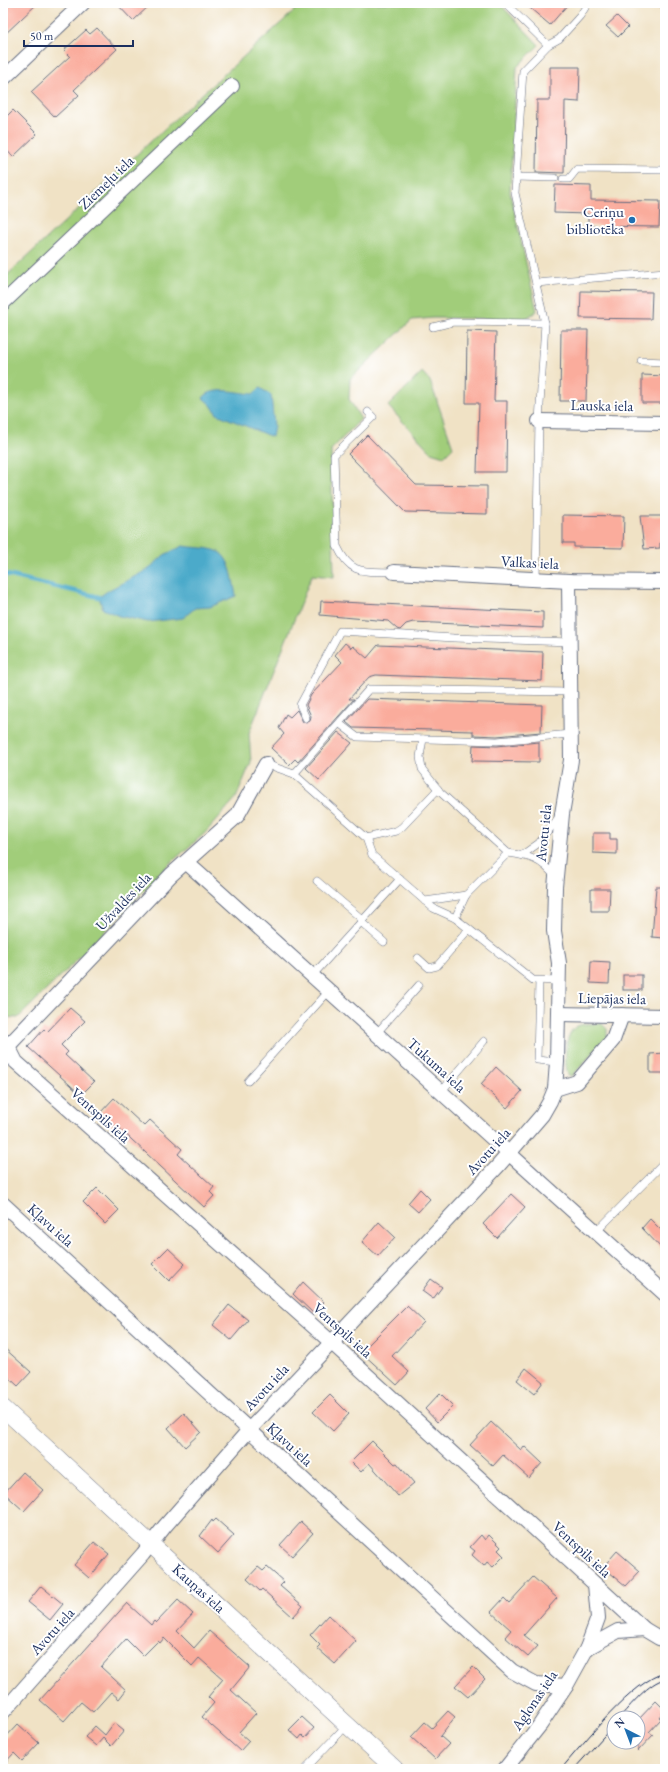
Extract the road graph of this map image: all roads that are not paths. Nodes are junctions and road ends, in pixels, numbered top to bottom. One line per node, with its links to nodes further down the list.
1 (83, 3): 7 (street)
2 (505, 3): 6 (lane)
3 (588, 3): 6 (lane)
4 (661, 3): 5 (lane)
5 (665, 7)
6 (548, 46): 10 (lane)
7 (3, 79)
8 (232, 86): 15 (street, Ziemeļu iela)
9 (665, 170): 12 (lane)
10 (515, 178): 11 (lane); 14 (lane)
11 (555, 178)
12 (563, 179)
13 (665, 272): 14 (lane)
14 (536, 284): 16 (lane)
15 (3, 303)
16 (545, 323): 17 (lane); 21 (lane)
17 (433, 327)
18 (641, 361): 19 (lane)
19 (665, 362)
20 (368, 412): 23 (lane)
21 (539, 421): 22 (street, Lauska iela); 24 (lane)
22 (665, 423)
23 (394, 572): 24 (street, Valkas iela)
24 (536, 580): 25 (street, Valkas iela)
25 (569, 581): 26 (street, Valkas iela); 27 (street, Avotu iela)
26 (665, 582)
27 (571, 642): 28 (street, Avotu iela); 29 (lane)
28 (570, 692): 30 (lane); 31 (street, Avotu iela)
29 (306, 718)
30 (340, 724): 32 (lane); 34 (lane)
31 (570, 734): 32 (lane); 36 (street, Avotu iela)
32 (423, 739): 35 (lane)
33 (266, 764): 34 (lane); 40 (street, Užvaldes iela)
34 (294, 774): 37 (lane)
35 (438, 789): 37 (lane); 38 (lane)
36 (562, 814): 39 (lane); 41 (street, Avotu iela)
37 (366, 838): 42 (lane)
38 (508, 853): 39 (lane); 44 (lane)
39 (522, 855): 41 (lane)
40 (186, 862): 51 (street, Tukuma iela); 61 (street, Užvaldes iela)
41 (556, 878): 53 (street, Avotu iela)
42 (400, 879): 45 (lane); 47 (lane)
43 (318, 881): 47 (lane)
44 (466, 895): 45 (lane); 46 (lane)
45 (425, 901): 46 (lane)
46 (455, 918): 48 (lane)
47 (362, 921): 49 (lane); 51 (lane)
48 (469, 930): 50 (lane); 52 (lane)
49 (384, 942)
50 (418, 958)
51 (312, 976): 55 (street, Tukuma iela)
52 (539, 981): 53 (lane); 63 (lane)
53 (559, 981): 56 (street, Avotu iela)
54 (419, 985): 59 (lane)
55 (329, 991): 59 (street, Tukuma iela); 64 (lane)
56 (558, 1014): 57 (street, Liepājas iela); 63 (street, Avotu iela)
57 (622, 1015): 58 (street, Liepājas iela); 65 (street)
58 (665, 1016)
59 (376, 1034): 66 (street, Tukuma iela)
60 (484, 1041): 66 (lane)
61 (6, 1044): 62 (street, Užvaldes iela); 72 (street, Ventspils iela)
62 (3, 1061)
63 (558, 1062): 65 (street, Avotu iela)
64 (248, 1081)
65 (556, 1089): 67 (street, Avotu iela)
66 (441, 1092): 67 (street, Tukuma iela)
67 (509, 1153): 70 (street, Tukuma iela); 72 (street, Avotu iela)
68 (665, 1162): 70 (lane)
69 (3, 1204): 74 (street, Kļavu iela)
70 (596, 1232): 71 (street, Tukuma iela)
71 (665, 1294)
72 (331, 1342): 74 (street, Avotu iela); 76 (street, Ventspils iela)
73 (4, 1410): 75 (street, Kauņas iela)
74 (249, 1430): 75 (street, Avotu iela); 80 (street, Kļavu iela)
75 (151, 1544): 81 (street, Avotu iela); 82 (street, Kauņas iela)
76 (595, 1584): 77 (street, Ventspils iela); 79 (street, Aglonas iela)
77 (644, 1629): 78 (street, Ventspils iela); 79 (street)
78 (665, 1639)
79 (587, 1648): 80 (street, Aglonas iela)
80 (566, 1686): 85 (street, Aglonas iela)
81 (3, 1712)
82 (346, 1725): 83 (lane); 84 (street, Kauņas iela)
83 (305, 1769)
84 (394, 1769)
85 (505, 1769)

